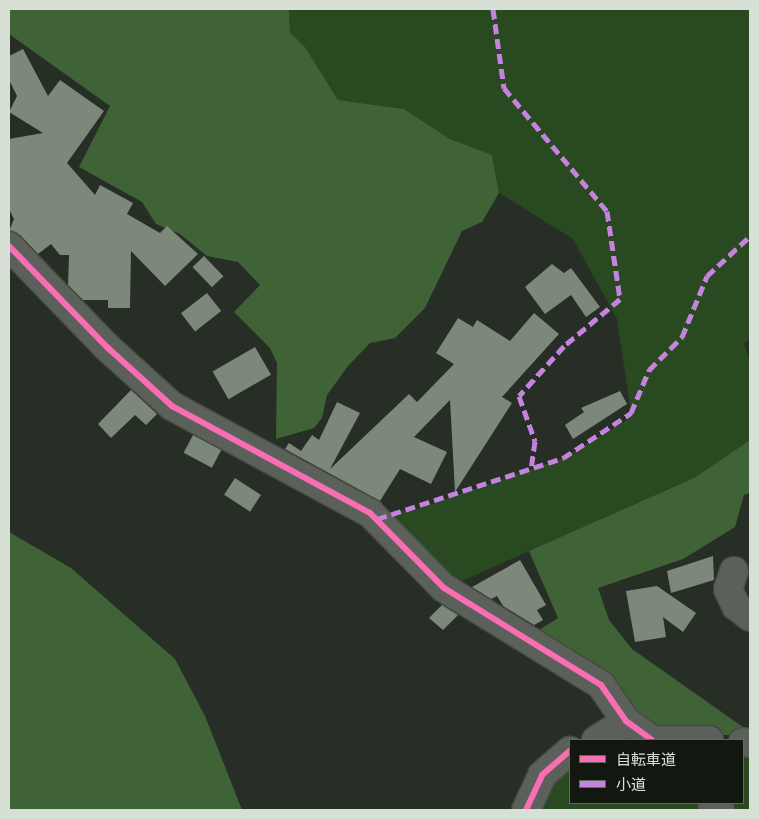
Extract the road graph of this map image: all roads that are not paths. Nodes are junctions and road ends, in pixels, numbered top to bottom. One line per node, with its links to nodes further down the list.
1 (9, 246): 4 (street)
2 (734, 571): 3 (street)
3 (750, 617)
4 (626, 721): 5 (street); 6 (street)
5 (598, 739)
6 (651, 739)
7 (569, 752): 8 (street)
8 (526, 810)

